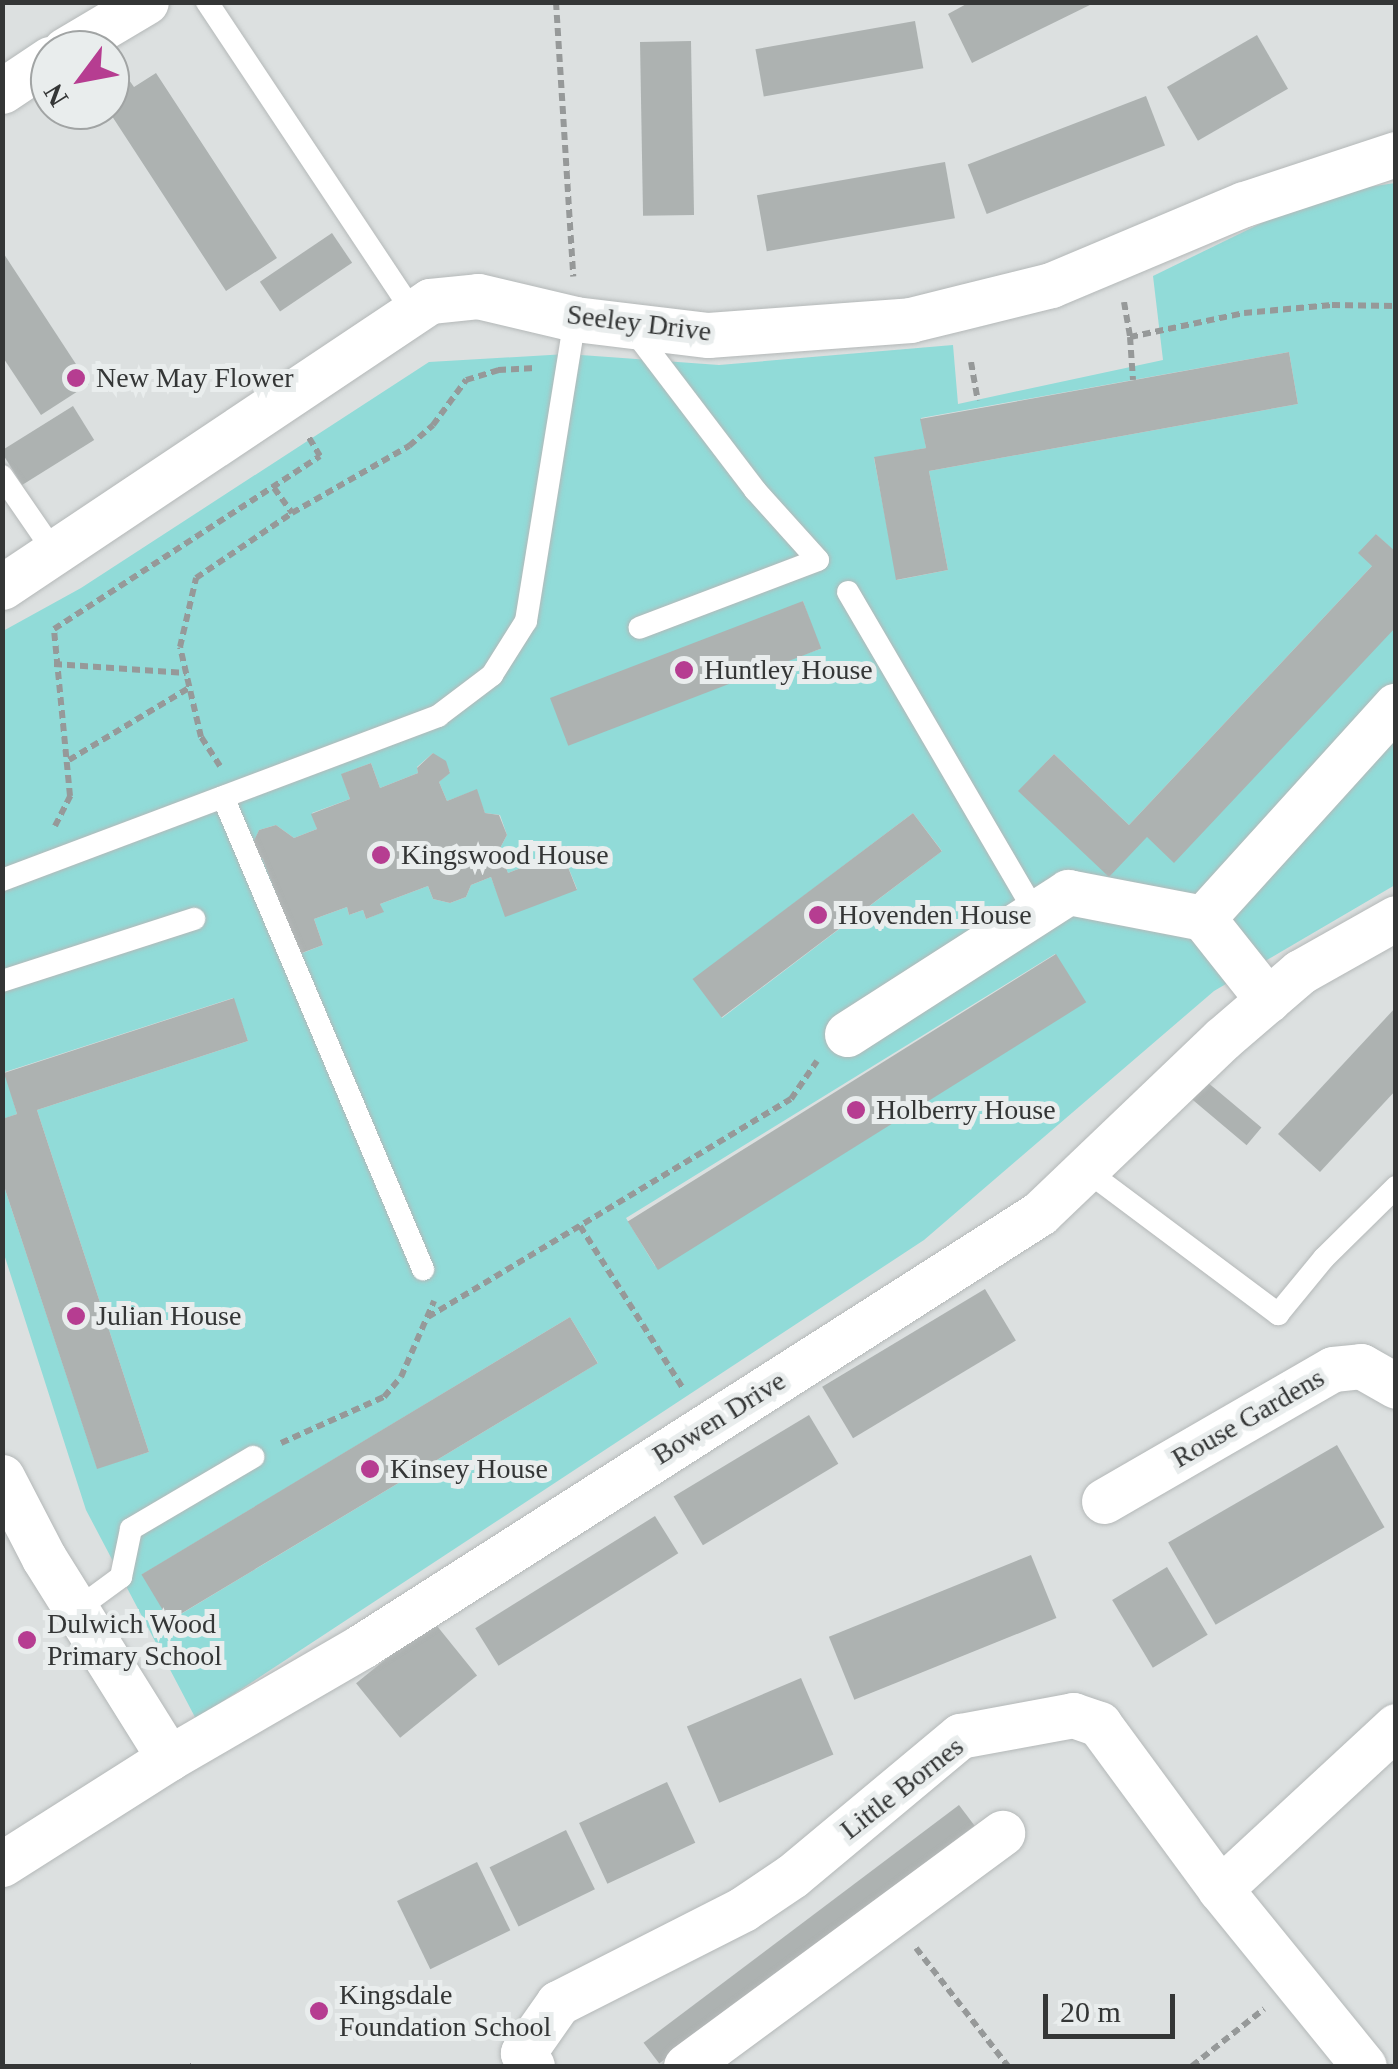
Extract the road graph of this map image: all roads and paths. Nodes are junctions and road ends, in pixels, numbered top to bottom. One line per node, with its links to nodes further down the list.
1 (146, 2): 4 (street)
2 (207, 2): 10 (lane)
3 (556, 2): 11 (path)
4 (98, 30)
5 (30, 72): 6 (street)
6 (2, 91)
7 (1396, 154): 8 (street, Seeley Drive)
8 (1116, 257): 12 (street, Seeley Drive); 13 (path)
9 (1396, 306): 13 (path)
10 (412, 310): 11 (street, Seeley Drive); 22 (street, Seeley Drive)
11 (576, 319): 12 (street, Seeley Drive); 15 (lane)
12 (631, 327): 25 (lane)
13 (1130, 337): 16 (path)
14 (971, 362): 17 (path)
15 (567, 366): 21 (path); 31 (lane)
16 (1133, 380)
17 (978, 400)
18 (320, 456): 20 (path)
19 (2, 476): 22 (lane)
20 (274, 488): 21 (path); 26 (path)
21 (292, 513): 27 (path)
22 (55, 553): 23 (street, Seeley Drive)
23 (2, 588)
24 (848, 592): 34 (lane)
25 (640, 628)
26 (54, 664): 27 (path); 30 (path)
27 (186, 674): 28 (path)
28 (189, 688): 30 (path); 31 (path)
29 (1396, 705): 36 (street)
30 (69, 760): 32 (path)
31 (230, 794): 32 (lane); 44 (lane)
32 (27, 872): 33 (lane)
33 (2, 880)
34 (1035, 912): 36 (street); 40 (street)
35 (194, 918): 38 (lane)
36 (1204, 918): 39 (street)
37 (1396, 918): 39 (street, Bowen Drive)
38 (2, 981)
39 (1268, 1000): 41 (street, Bowen Drive)
40 (847, 1034): 43 (path)
41 (1087, 1171): 42 (lane); 48 (street, Bowen Drive)
42 (1396, 1187)
43 (580, 1226): 46 (path); 48 (path)
44 (423, 1268)
45 (436, 1297): 46 (path)
46 (428, 1317): 49 (path)
47 (1396, 1386): 52 (street, Rouse Gardens)
48 (706, 1426): 55 (street, Bowen Drive)
49 (298, 1434)
50 (253, 1458): 53 (lane)
51 (2, 1477): 53 (street)
52 (1104, 1501)
53 (76, 1610): 55 (street)
54 (1396, 1726): 58 (street)
55 (169, 1758): 57 (street, Bowen Drive)
56 (1002, 1834): 59 (street)
57 (2, 1864)
58 (1220, 1889): 60 (street, Little Bornes); 61 (street, Little Bornes)
59 (891, 1915): 62 (street); 63 (path)
60 (1296, 1983): 64 (path); 65 (street, Little Bornes)
61 (532, 2066)
62 (686, 2066)
63 (1008, 2066)
64 (1192, 2066)
65 (1364, 2066)

